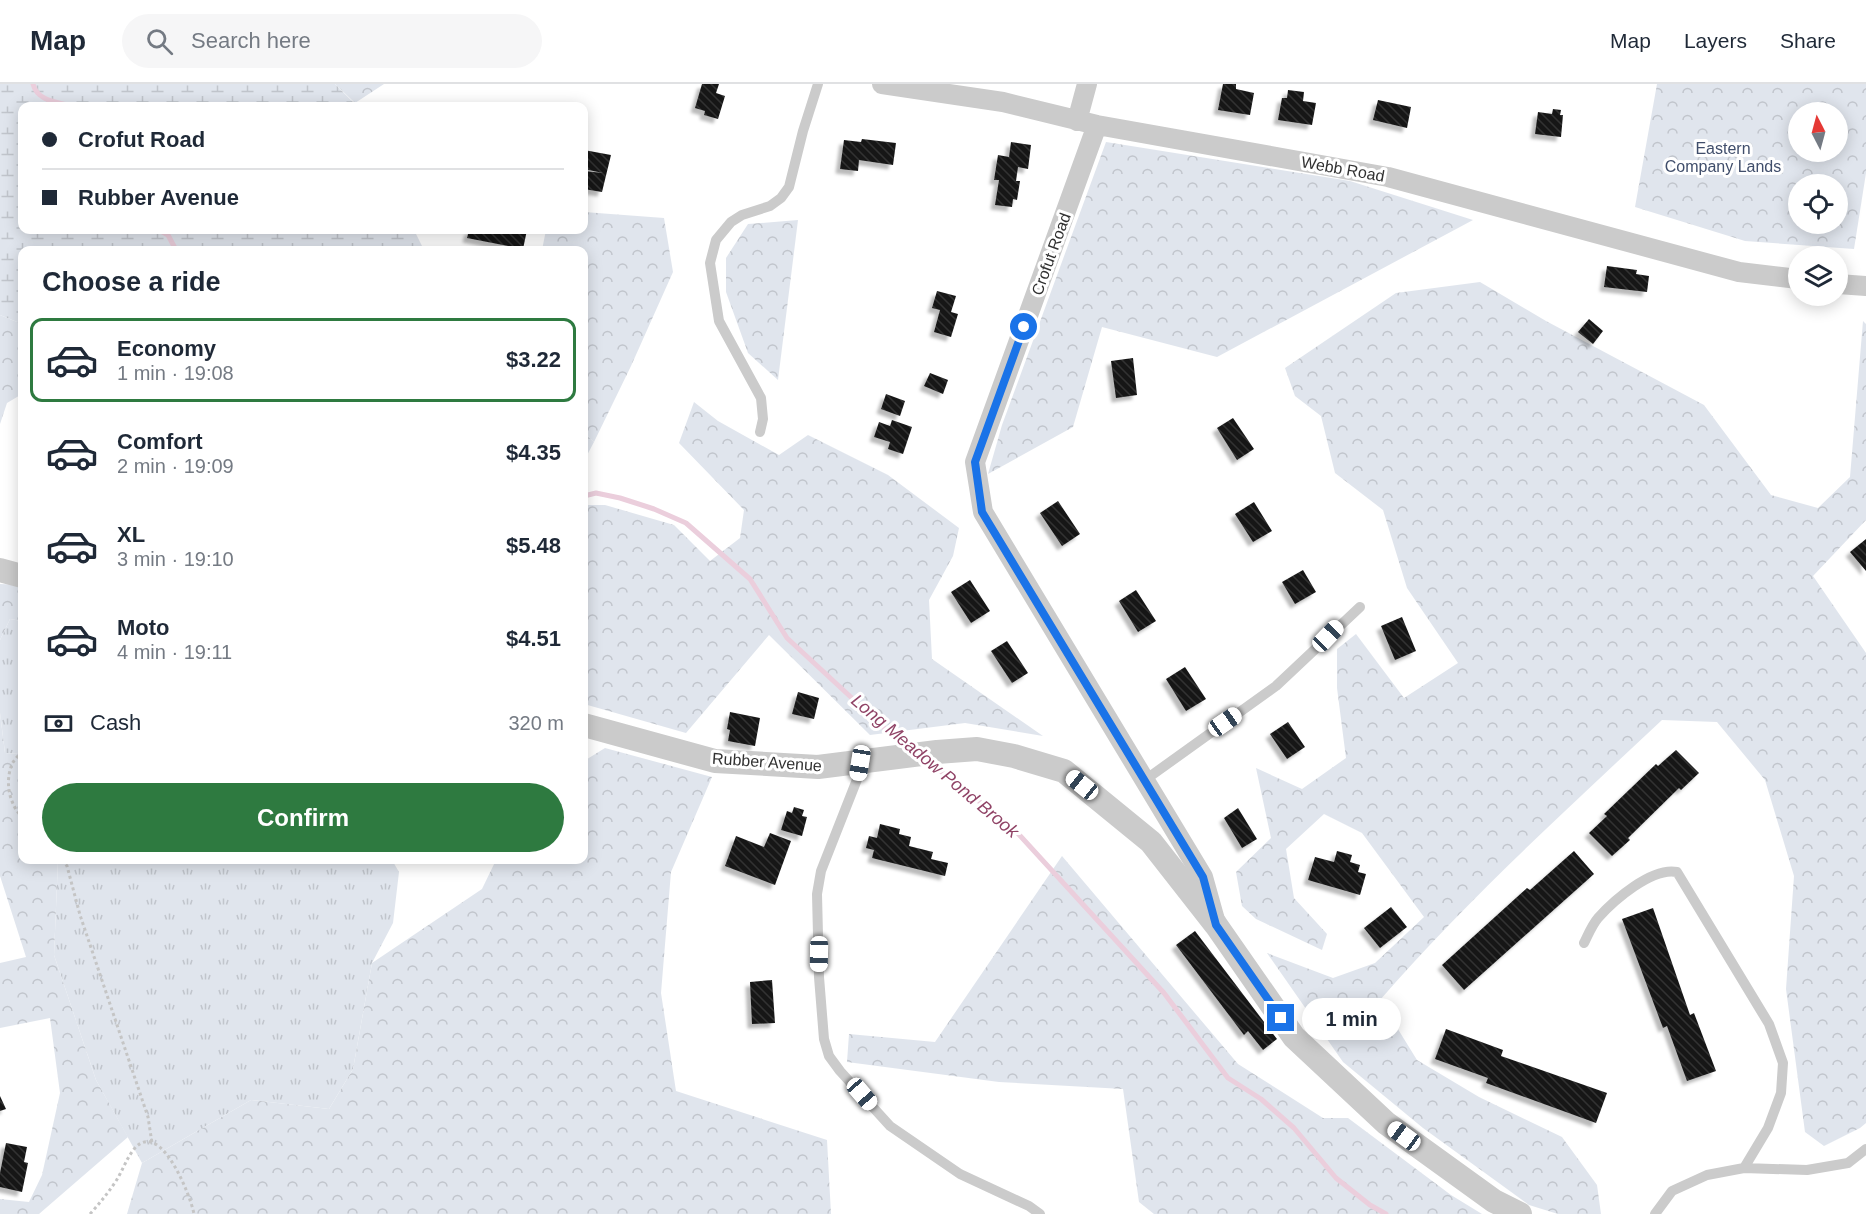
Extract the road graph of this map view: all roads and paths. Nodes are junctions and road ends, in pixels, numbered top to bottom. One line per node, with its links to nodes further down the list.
1 (818, 84): 9 (lane)
2 (882, 84): 4 (street, Webb Road)
3 (1087, 84): 4 (street)
4 (1077, 121): 5 (street, Webb Road)
5 (1097, 125): 6 (street, Webb Road); 16 (street, Crofut Road)
6 (1788, 278)
7 (1848, 285): 8 (street)
8 (1866, 286)
9 (760, 432)
10 (0, 570): 11 (street)
11 (18, 575)
12 (1360, 607): 16 (lane)
13 (588, 727): 15 (street, Rubber Avenue)
14 (18, 756): 17 (path)
15 (860, 763): 19 (street, Rubber Avenue); 26 (lane)
16 (1144, 780): 19 (street, Crofut Road)
17 (18, 813)
18 (65, 864): 21 (path)
19 (1216, 925): 27 (street, Rubber Avenue)
20 (1584, 943): 23 (lane)
21 (153, 1143): 24 (path); 25 (path)
22 (1866, 1149): 23 (lane)
23 (1744, 1168): 28 (lane)
24 (90, 1214)
25 (194, 1214)
26 (1040, 1214)
27 (1520, 1214)
28 (1655, 1214)

